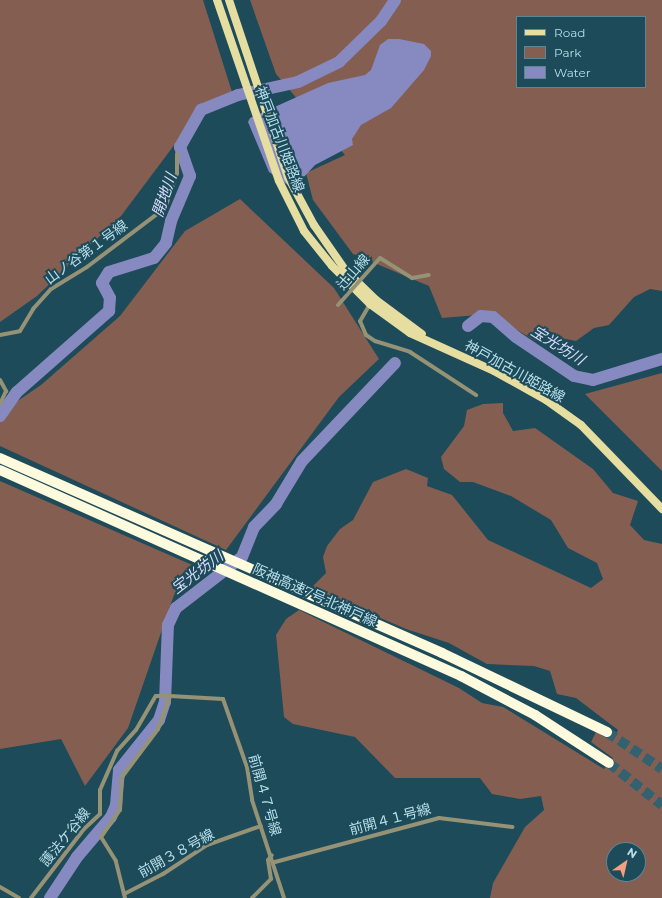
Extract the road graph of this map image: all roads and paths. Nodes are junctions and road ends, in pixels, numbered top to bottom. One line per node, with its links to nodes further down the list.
1 (218, 0): 5 (main road, 神戸加古川姫路線)
2 (229, 0): 8 (main road, 神戸加古川姫路線)
3 (178, 154): 7 (street, 山ノ谷第１号線)
4 (429, 275): 6 (street, 辻山線, bridge)
5 (370, 304): 8 (main road, 神戸加古川姫路線); 10 (street)
6 (338, 305)
7 (0, 335)
8 (438, 344): 14 (main road, 神戸加古川姫路線)
9 (0, 380): 11 (street)
10 (476, 395)
11 (0, 404)
12 (0, 458): 16 (highway, 阪神高速7号北神戸線)
13 (0, 470): 17 (highway, 阪神高速7号北神戸線)
14 (662, 509)
15 (169, 696): 25 (street, 護法ケ谷線)
16 (607, 732)
17 (609, 763)
18 (261, 826): 20 (street, 前開４７号線); 23 (street, 前開３８号線); 23 (street, 前開４７号線)
19 (512, 827): 21 (street, 前開４１号線)
20 (272, 855): 21 (street, 前開４７号線); 27 (street)
21 (275, 862): 28 (street, 前開４７号線)
22 (0, 888): 24 (street)
23 (126, 893): 26 (street)
24 (18, 898)
25 (31, 898)
26 (125, 898)
27 (252, 898)
28 (284, 898)

